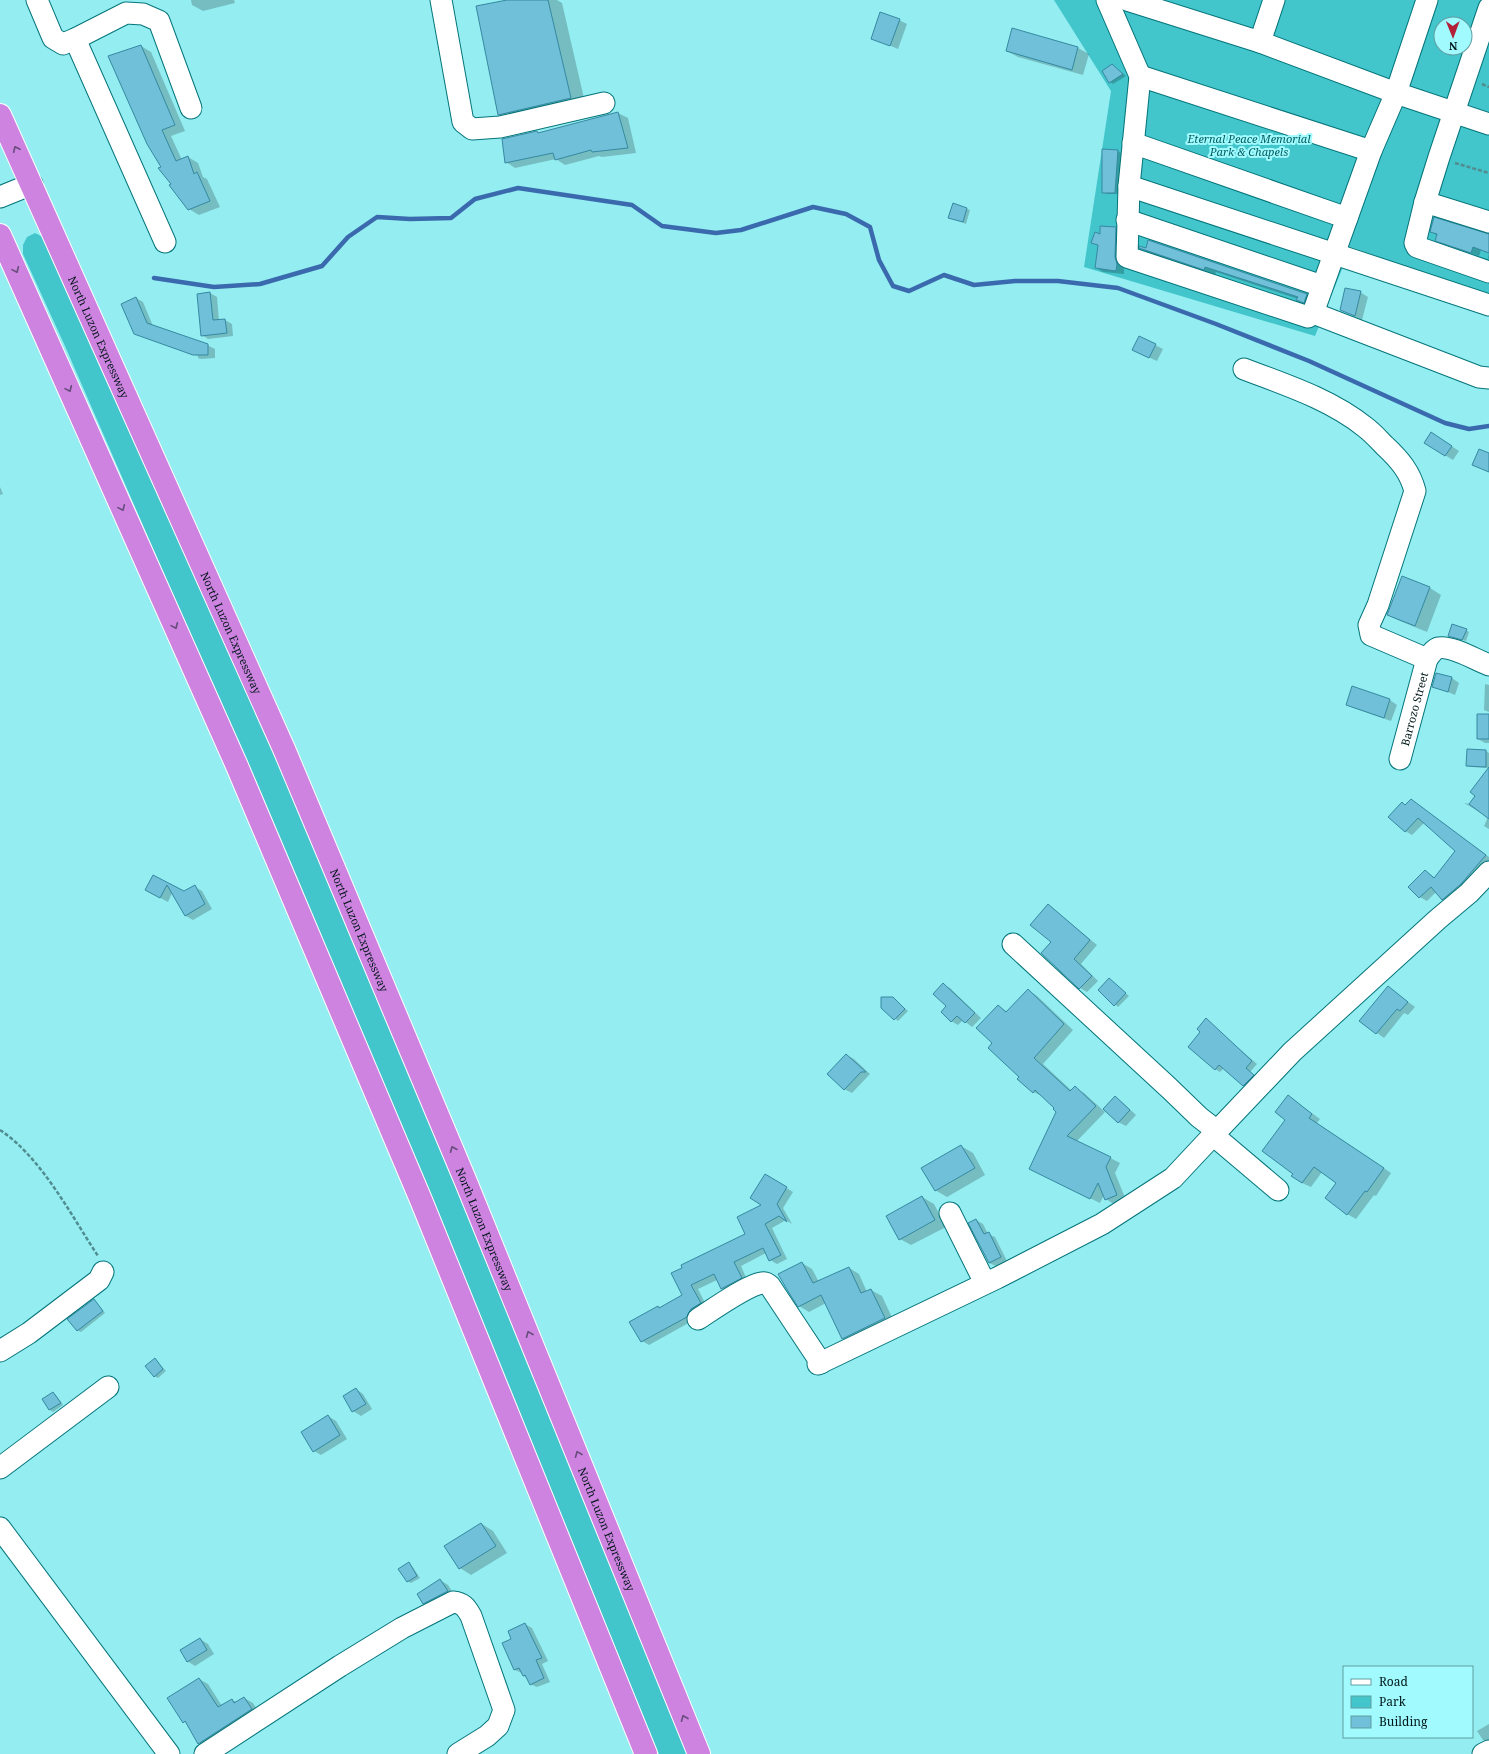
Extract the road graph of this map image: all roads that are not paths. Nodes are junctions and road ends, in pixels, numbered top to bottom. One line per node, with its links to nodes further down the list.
1 (37, 0): 8 (street)
2 (441, 0): 13 (street)
3 (1108, 0): 11 (street)
4 (1274, 0): 9 (street)
5 (1427, 0): 12 (street)
6 (1133, 1): 9 (street)
7 (1489, 9): 10 (street)
8 (75, 39): 14 (street); 28 (street)
9 (1260, 42): 12 (street)
10 (1483, 49): 15 (street)
11 (1140, 76): 18 (street); 19 (street)
12 (1396, 93): 15 (street); 19 (street)
13 (604, 103)
14 (191, 108)
15 (1454, 112): 17 (street); 23 (street)
16 (0, 115): 20 (highway, North Luzon Expressway, one-way to 16)
17 (1489, 124)
18 (1133, 143): 21 (street); 24 (street)
19 (1371, 151): 24 (street)
20 (32, 184): 22 (street); 56 (highway, North Luzon Expressway, one-way to 20)
21 (1129, 186): 25 (street); 29 (street)
22 (0, 197)
23 (1425, 202): 26 (street); 30 (street)
24 (1347, 218): 29 (street)
25 (1127, 220): 31 (street); 33 (street)
26 (1489, 222)
27 (0, 235): 55 (highway, one-way to 55)
28 (165, 242)
29 (1334, 254): 31 (street); 32 (street)
30 (1489, 272)
31 (1322, 286): 33 (street)
32 (1489, 305)
33 (1313, 313): 35 (street)
34 (1244, 369): 36 (street)
35 (1489, 378)
36 (1428, 659): 37 (street); 38 (street, Barrozo Street)
37 (1489, 665)
38 (1400, 759)
39 (1489, 872): 41 (street)
40 (1013, 944): 41 (street)
41 (1215, 1133): 42 (street); 45 (street)
42 (1278, 1190)
43 (950, 1213): 45 (street)
44 (103, 1272): 47 (street)
45 (985, 1283): 46 (street)
46 (698, 1319)
47 (0, 1351)
48 (108, 1387): 49 (street)
49 (0, 1468)
50 (0, 1528): 52 (street)
51 (1489, 1751): 57 (street)
52 (169, 1754)
53 (205, 1754): 54 (street)
54 (458, 1754)
55 (646, 1754)
56 (699, 1754)
57 (1483, 1754)

